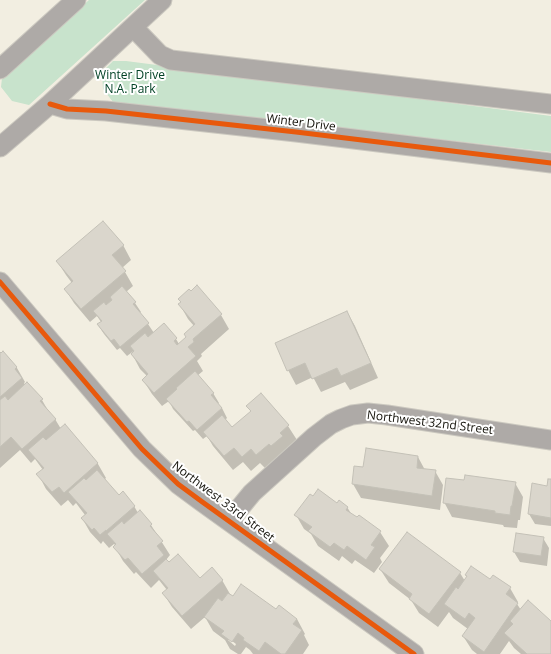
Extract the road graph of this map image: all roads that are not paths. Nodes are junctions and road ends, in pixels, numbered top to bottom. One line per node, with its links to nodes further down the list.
1 (76, 0): 4 (street)
2 (162, 0): 3 (street)
3 (133, 27): 5 (street); 6 (street)
4 (0, 69)
5 (50, 104): 7 (street); 8 (street, Winter Drive)
6 (551, 104)
7 (3, 139)
8 (551, 163)
9 (0, 282): 11 (street, Northwest 33rd Street)
10 (551, 440): 11 (street, Northwest 32nd Street)
11 (229, 521): 12 (street, Northwest 33rd Street)
12 (414, 654)

